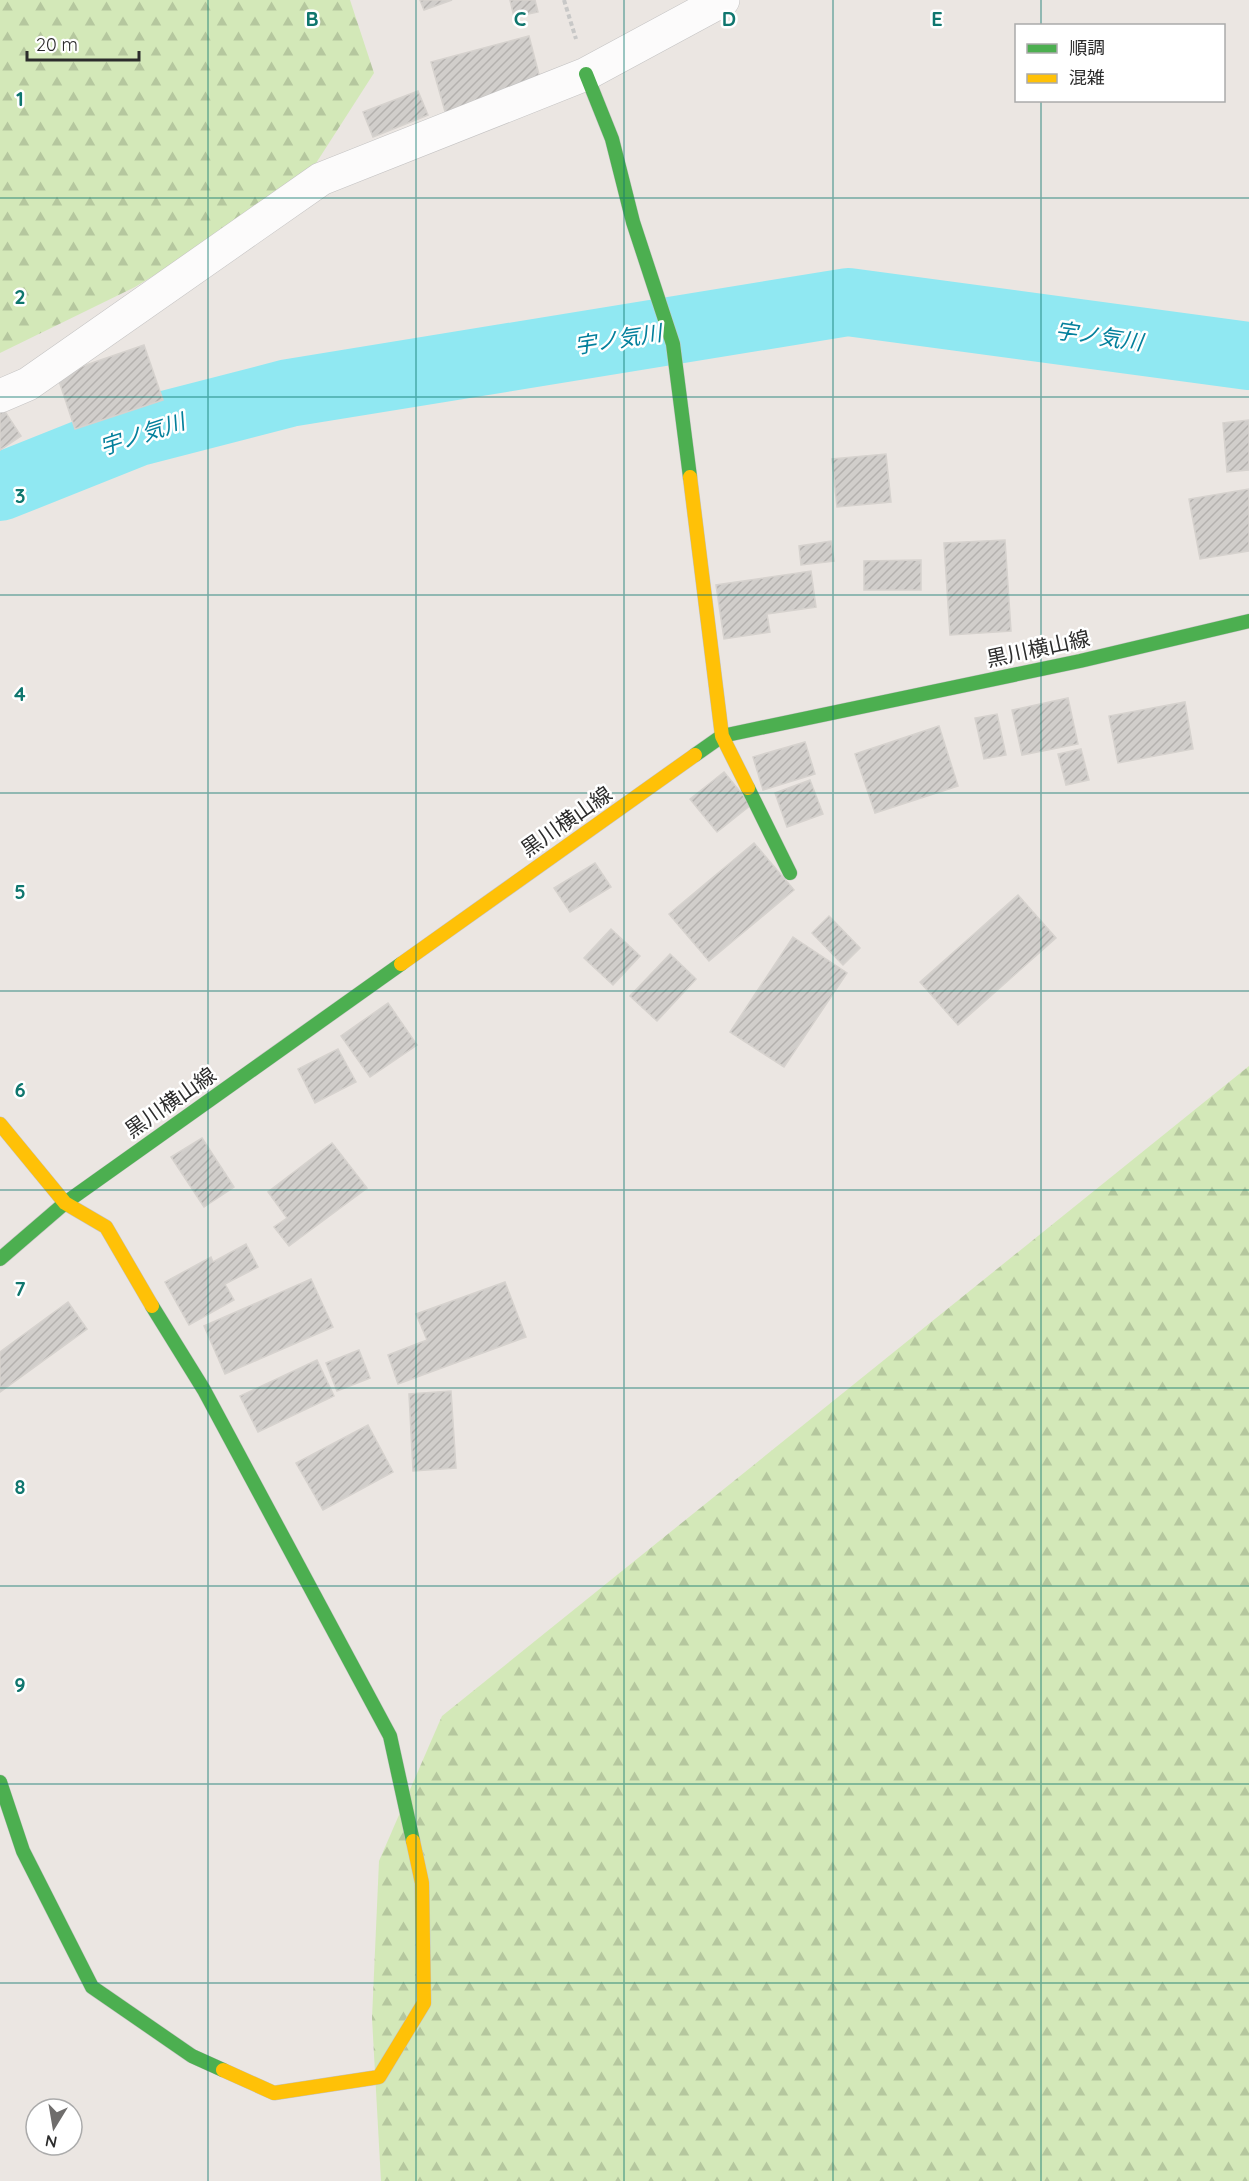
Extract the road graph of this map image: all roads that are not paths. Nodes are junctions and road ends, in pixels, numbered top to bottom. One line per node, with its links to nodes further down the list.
1 (723, 0): 2 (street)
2 (586, 74): 3 (street); 5 (street)
3 (0, 396)
4 (1249, 621): 5 (street, 黒川横山線)
5 (722, 736): 6 (street); 8 (street, 黒川横山線)
6 (790, 873)
7 (0, 1124): 8 (street)
8 (65, 1203): 9 (street, 黒川横山線); 10 (street)
9 (0, 1260)
10 (0, 1782)

